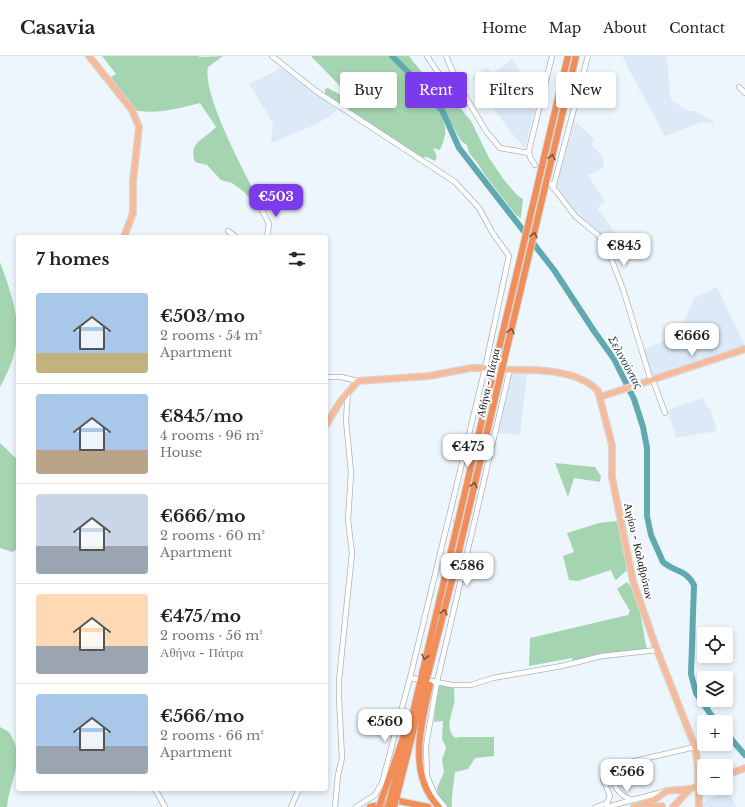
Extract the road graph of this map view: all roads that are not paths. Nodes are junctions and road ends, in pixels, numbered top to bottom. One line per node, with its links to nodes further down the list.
1 (90, 56): 20 (main road)
2 (272, 56): 24 (street)
3 (427, 56): 9 (street)
4 (446, 56): 10 (street)
5 (552, 56): 14 (street)
6 (568, 56): 42 (highway, Αθήνα - Πάτρα, one-way to 42)
7 (576, 56): 38 (highway, Αθήνα - Πάτρα, one-way to 7)
8 (588, 56): 17 (street)
9 (438, 72)
10 (453, 72)
11 (739, 87): 12 (street)
12 (745, 94)
13 (467, 99): 14 (street)
14 (529, 153): 15 (street)
15 (535, 165)
16 (549, 182): 17 (street)
17 (553, 188): 27 (street)
18 (258, 202): 22 (street)
19 (228, 231): 21 (street)
20 (125, 235)
21 (233, 235)
22 (267, 235)
23 (745, 349): 27 (main road)
24 (487, 368): 28 (main road); 35 (street)
25 (507, 370): 30 (main road, Αιγίου - Καλαβρύτων); 33 (street)
26 (328, 377): 28 (street)
27 (652, 380): 30 (main road); 31 (street)
28 (358, 381): 29 (main road)
29 (348, 391): 32 (main road); 60 (street)
30 (600, 397): 37 (main road, Αιγίου - Καλαβρύτων)
31 (665, 413)
32 (328, 422)
33 (475, 519): 34 (street); 41 (street)
34 (468, 520)
35 (447, 522): 36 (street); 39 (street)
36 (453, 522)
37 (657, 650): 41 (street); 43 (main road, Αιγίου - Καλαβρύτων)
38 (431, 664): 53 (highway, Αθήνα - Πάτρα); 67 (highway)
39 (410, 678): 40 (street); 61 (street)
40 (417, 680)
41 (434, 682): 68 (street)
42 (411, 721): 53 (highway, Αθήνα - Πάτρα); 56 (highway)
43 (695, 747): 44 (street); 74 (main road, Αιγίου - Καλαβρύτων)
44 (622, 764): 54 (street); 69 (street)
45 (745, 768): 46 (main road)
46 (733, 772)
47 (697, 786): 48 (main road, bridge)
48 (691, 789): 51 (main road); 55 (main road)
49 (156, 791): 58 (street)
50 (298, 791): 59 (street)
51 (668, 791): 52 (main road); 54 (street); 55 (main road)
52 (660, 796): 57 (main road); 71 (main road)
53 (393, 799): 63 (highway, Αθήνα - Πάτρα, bridge); 64 (highway, Αθήνα - Πάτρα, bridge)
54 (635, 800): 70 (street)
55 (678, 800): 73 (main road)
56 (380, 805): 65 (highway)
57 (662, 806): 72 (main road)
58 (165, 807)
59 (291, 807)
60 (335, 807)
61 (356, 807)
62 (370, 807): 66 (highway)
63 (388, 807)
64 (394, 807)
65 (417, 807)
66 (428, 807)
67 (439, 807)
68 (445, 807)
69 (596, 807)
70 (608, 807)
71 (634, 807)
72 (648, 807)
73 (674, 807)
74 (699, 807)

